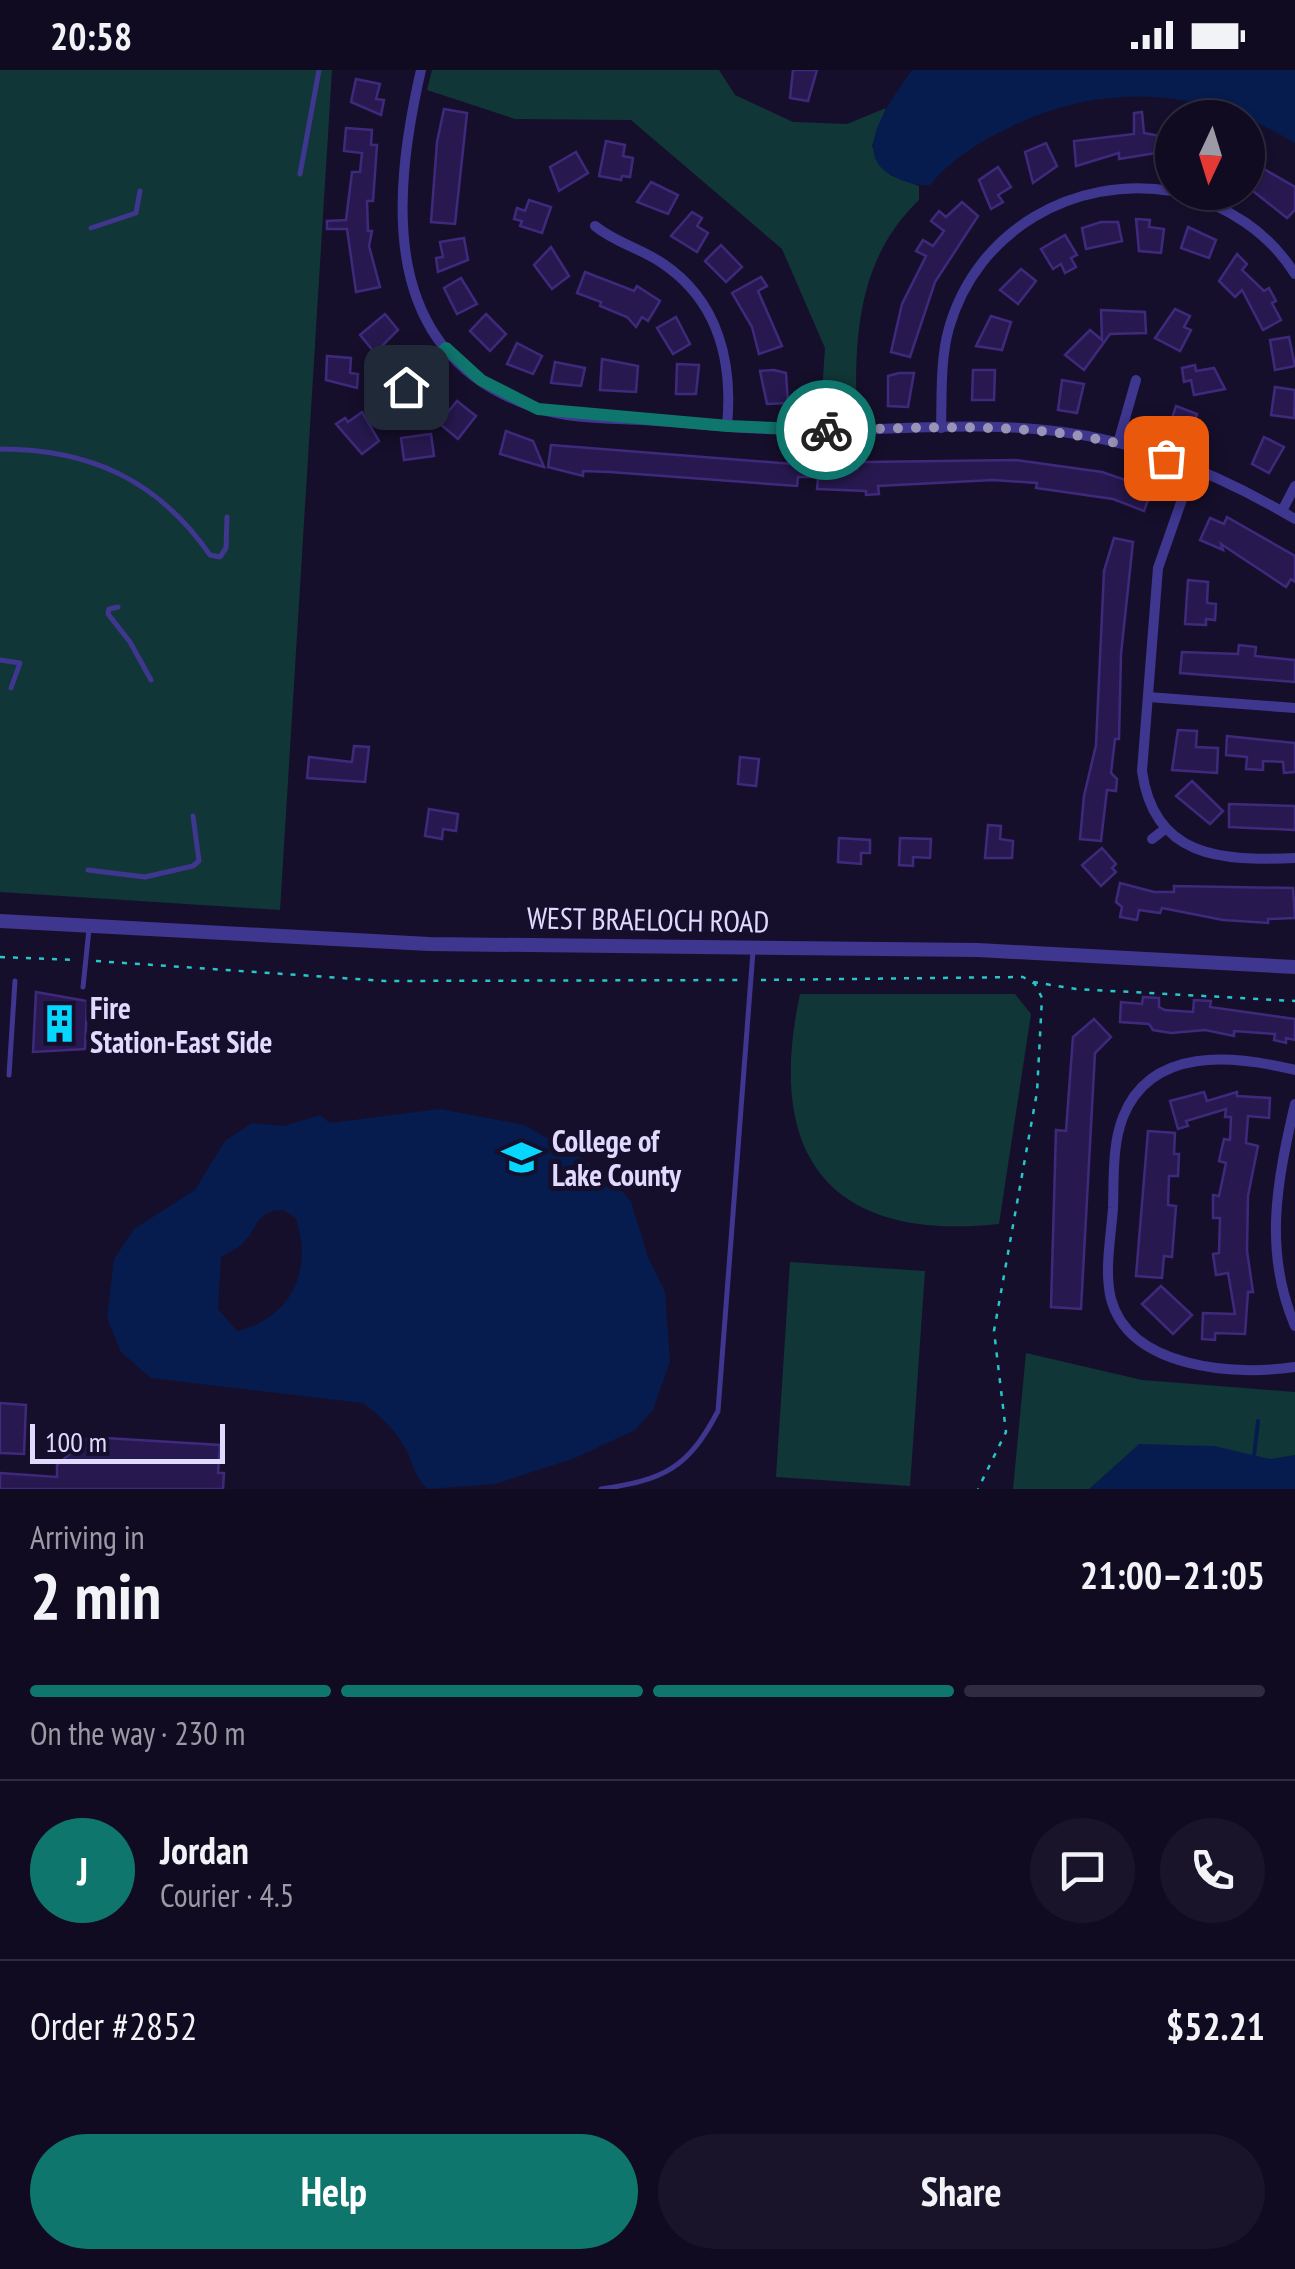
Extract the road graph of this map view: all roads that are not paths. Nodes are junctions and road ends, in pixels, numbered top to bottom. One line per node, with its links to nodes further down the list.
1 (319, 70): 3 (lane)
2 (421, 70): 10 (street)
3 (300, 174)
4 (1155, 189): 14 (street)
5 (140, 191): 8 (lane)
6 (1226, 210): 9 (street)
7 (595, 226): 13 (street)
8 (91, 228)
9 (1295, 274)
10 (446, 348): 12 (street); 13 (street)
11 (1136, 380): 15 (street)
12 (406, 387)
13 (728, 426): 14 (street)
14 (941, 428): 15 (street)
15 (1118, 443): 17 (street)
16 (0, 449): 20 (lane)
17 (1193, 468): 19 (street); 26 (street)
18 (1295, 486): 19 (street)
19 (1282, 511): 21 (street)
20 (227, 517)
21 (1295, 519)
22 (118, 607): 24 (lane)
23 (0, 660): 25 (lane)
24 (151, 680)
25 (11, 688)
26 (1148, 697): 27 (street); 29 (street)
27 (1295, 708)
28 (193, 816): 32 (lane)
29 (1165, 829): 30 (street); 31 (street)
30 (1152, 838)
31 (1295, 858)
32 (88, 870)
33 (0, 921): 34 (street, WEST BRAELOCH ROAD)
34 (90, 926): 35 (street, WEST BRAELOCH ROAD); 38 (lane)
35 (753, 948): 36 (street, WEST BRAELOCH ROAD); 46 (lane)
36 (1295, 967)
37 (15, 981): 40 (lane)
38 (83, 988)
39 (0, 1050): 40 (lane)
40 (10, 1051): 42 (lane)
41 (1295, 1070): 45 (street)
42 (9, 1075)
43 (1295, 1104): 44 (street)
44 (1295, 1326)
45 (1295, 1367)
46 (601, 1489)

